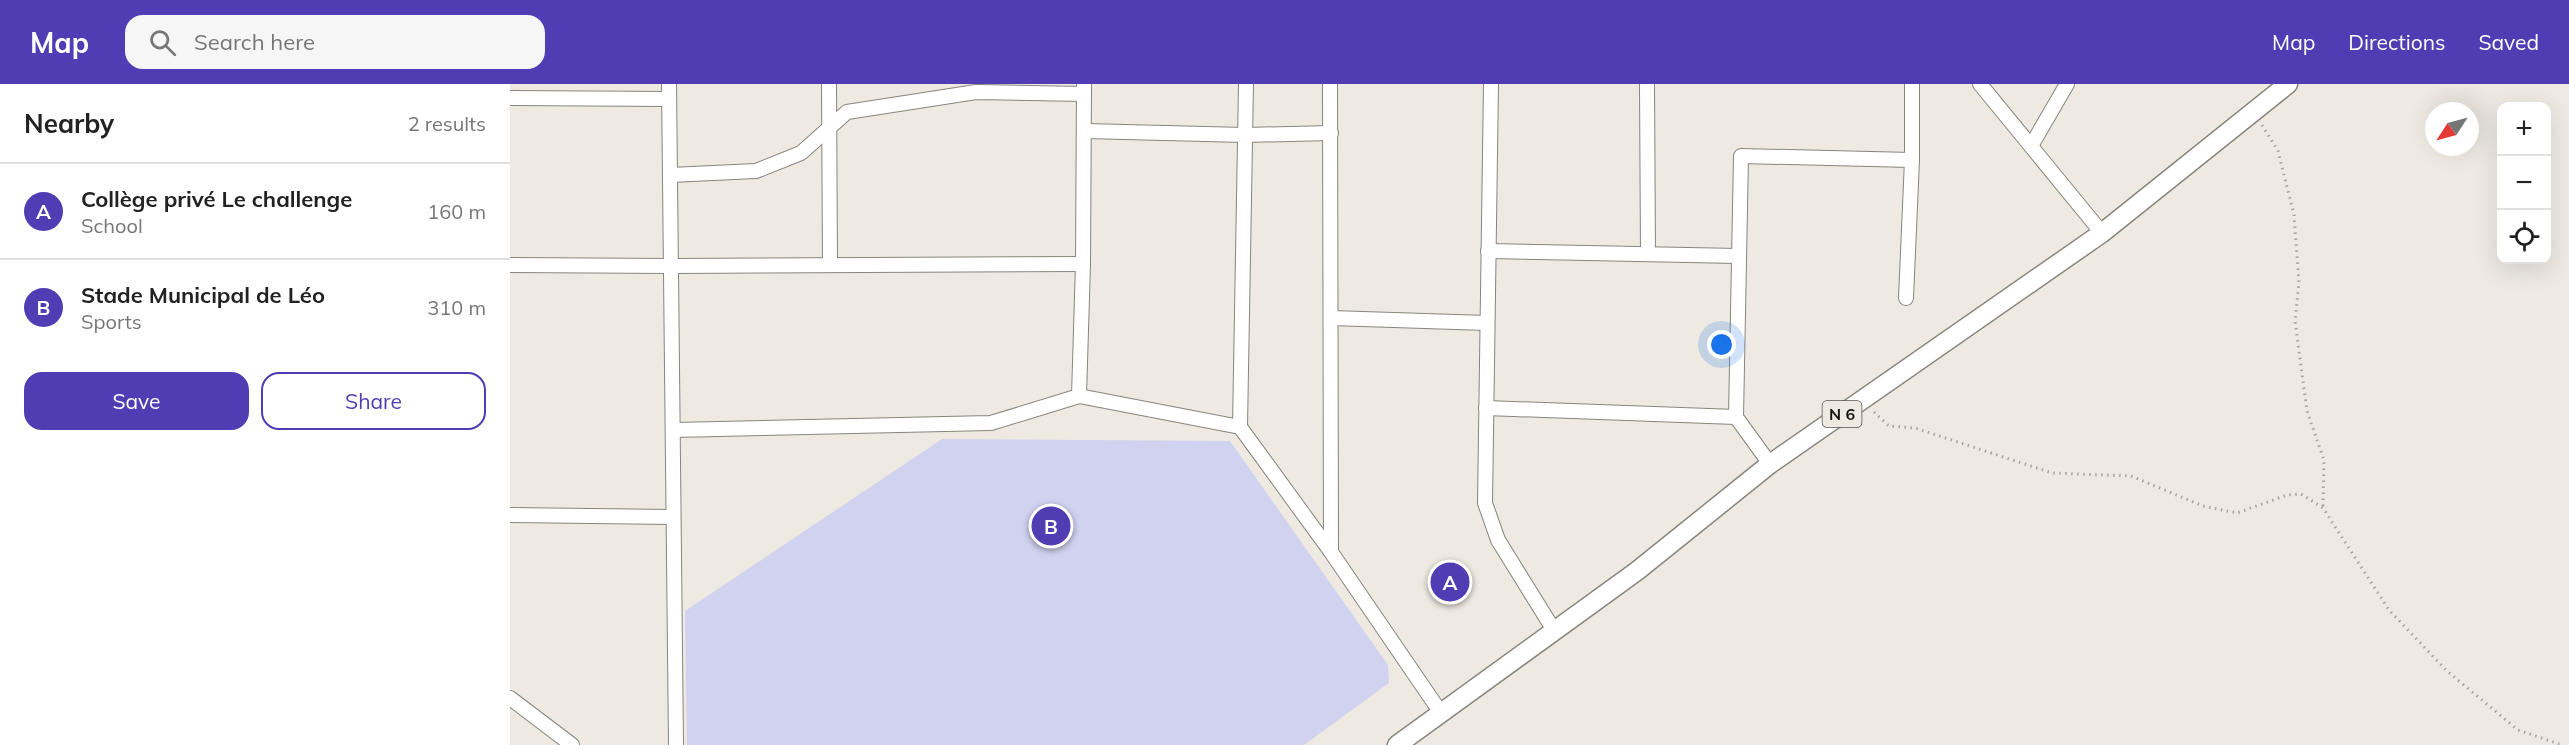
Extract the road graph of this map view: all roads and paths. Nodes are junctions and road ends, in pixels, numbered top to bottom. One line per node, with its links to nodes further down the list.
1 (669, 84): 13 (street)
2 (829, 84): 15 (street)
3 (1246, 84): 18 (street)
4 (1330, 84): 17 (street)
5 (1491, 84): 23 (street)
6 (1647, 84): 24 (street)
7 (1912, 84): 20 (street)
8 (1980, 84): 19 (street)
9 (2067, 84): 19 (street)
10 (2288, 84): 14 (main road, N 6)
11 (1084, 89): 15 (street); 16 (street)
12 (510, 98): 13 (street)
13 (669, 99): 21 (street)
14 (2253, 113): 22 (main road, N 6); 40 (path)
15 (828, 127): 21 (street); 28 (street)
16 (1085, 131): 18 (street); 26 (street)
17 (1331, 133): 18 (street); 31 (street)
18 (1245, 135): 37 (street)
19 (2031, 147): 22 (street)
20 (1912, 160): 25 (street); 30 (street)
21 (670, 175): 29 (street)
22 (2102, 233): 34 (main road, N 6)
23 (1488, 251): 24 (street); 32 (street)
24 (1648, 254): 25 (street)
25 (1738, 256): 36 (street)
26 (1083, 264): 28 (street); 33 (street)
27 (510, 265): 29 (street)
28 (830, 265): 29 (street)
29 (671, 267): 38 (street)
30 (1906, 298)
31 (1331, 318): 32 (street); 43 (street)
32 (1487, 323): 35 (street)
33 (1079, 396): 37 (street); 38 (street)
34 (1862, 400): 39 (main road, N 6); 40 (path)
35 (1486, 408): 36 (street); 44 (street)
36 (1736, 417): 39 (street)
37 (1240, 427): 43 (street)
38 (673, 430): 42 (street)
39 (1770, 464): 44 (main road, N 6)
40 (2323, 508): 50 (path)
41 (510, 515): 42 (street)
42 (674, 517): 48 (street)
43 (1331, 552): 46 (street)
44 (1555, 632): 46 (main road, N 6)
45 (510, 698): 47 (street)
46 (1441, 713): 49 (main road, N 6)
47 (572, 745)
48 (676, 745)
49 (1397, 745)
50 (2562, 745)

